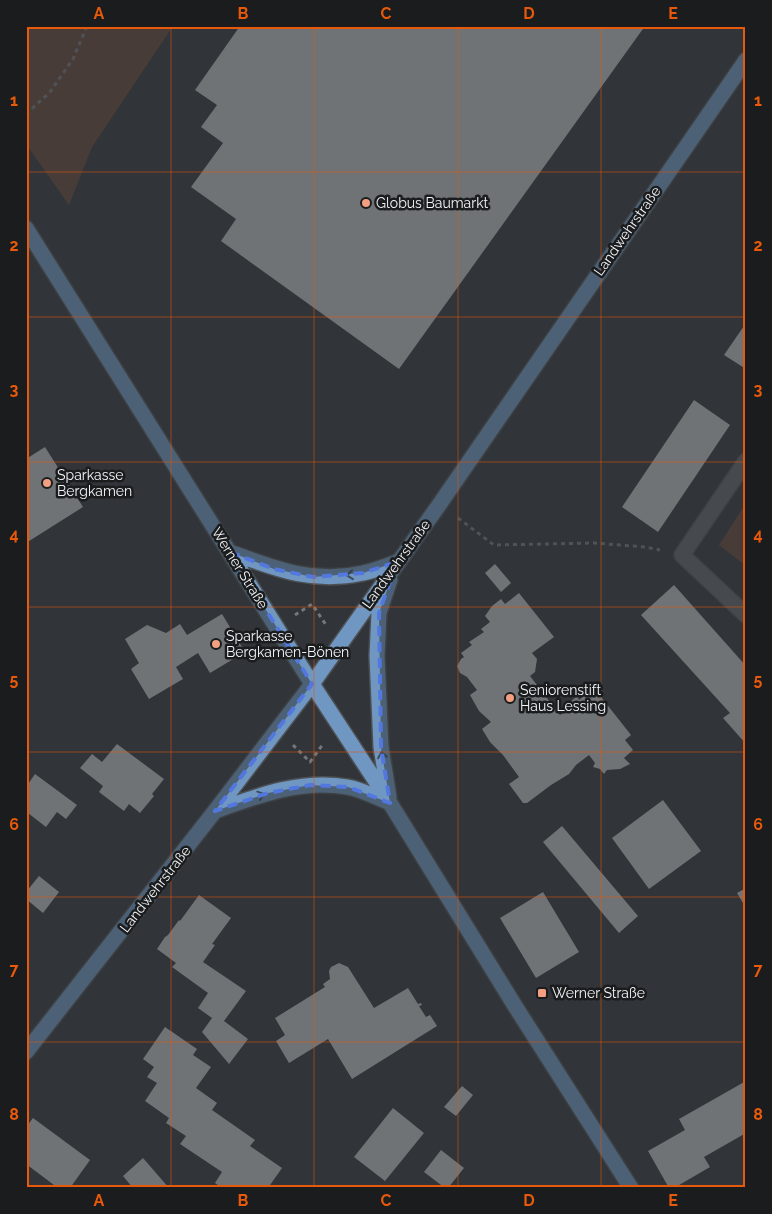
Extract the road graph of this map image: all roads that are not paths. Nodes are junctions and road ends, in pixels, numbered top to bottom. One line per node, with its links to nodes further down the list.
1 (746, 60): 5 (main road, Landwehrstraße)
2 (26, 228): 4 (main road, Werner Straße)
3 (746, 461): 6 (lane)
4 (230, 552): 5 (main road, one-way to 4); 7 (main road, Werner Straße)
5 (396, 562): 7 (main road, Landwehrstraße); 8 (main road, one-way to 5)
6 (746, 615)
7 (312, 684): 8 (main road, Werner Straße); 9 (main road, Landwehrstraße)
8 (390, 803): 9 (main road, one-way to 8); 11 (main road, Werner Straße)
9 (215, 811): 10 (main road, Landwehrstraße)
10 (26, 1052)
11 (631, 1188)

